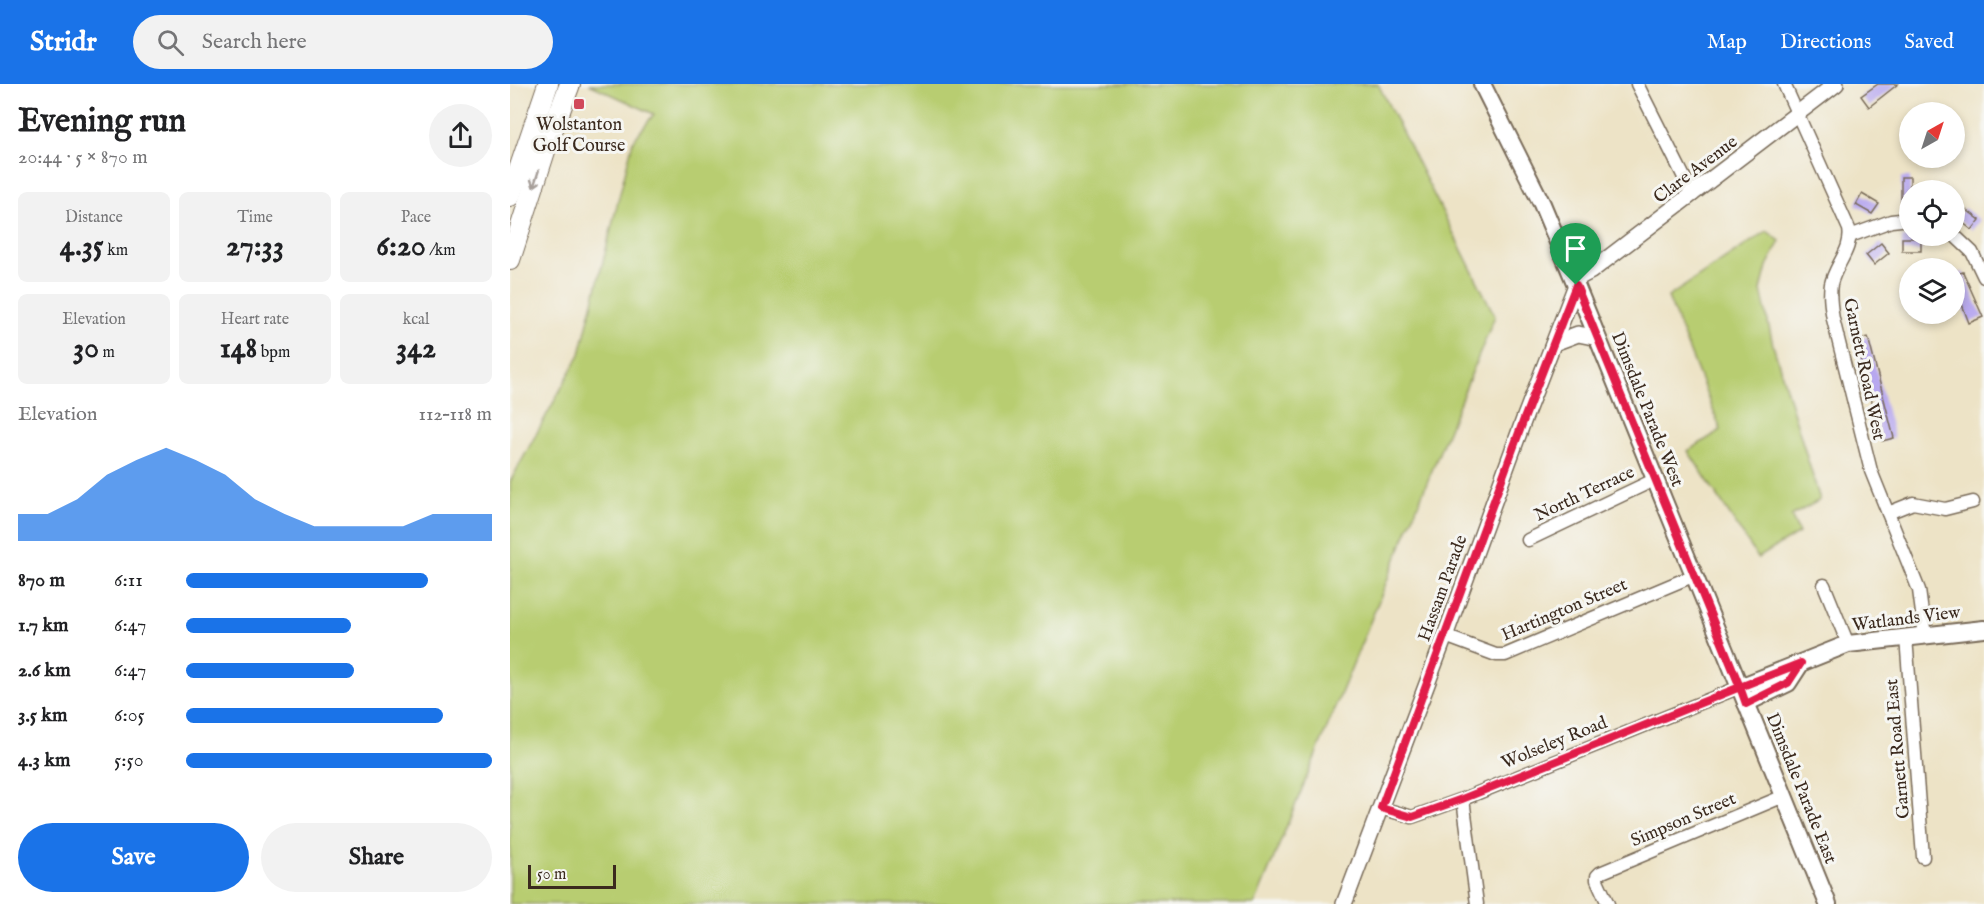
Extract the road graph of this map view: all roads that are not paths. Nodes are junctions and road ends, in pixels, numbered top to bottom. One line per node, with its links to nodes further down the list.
1 (548, 84): 9 (highway)
2 (570, 84): 13 (highway, one-way to 13)
3 (1482, 84): 15 (main road, Dimsdale Parade West)
4 (1637, 84): 8 (street)
5 (1784, 84): 7 (street)
6 (1836, 84): 7 (street, Clare Avenue)
7 (1797, 114): 8 (street, Clare Avenue); 11 (street)
8 (1693, 195): 15 (street, Clare Avenue)
9 (510, 196)
10 (1899, 220): 11 (street)
11 (1850, 236): 20 (street, Garnett Road West)
12 (1965, 245): 14 (street)
13 (510, 260)
14 (1984, 277)
15 (1575, 283): 16 (main road, Dimsdale Parade West); 17 (street, Hassam Parade)
16 (1598, 339): 17 (street); 18 (main road, Dimsdale Parade West)
17 (1554, 343): 25 (street, Hassam Parade)
18 (1656, 479): 21 (street, North Terrace); 22 (main road, Dimsdale Parade West)
19 (1973, 502): 20 (street)
20 (1888, 513): 26 (street, Garnett Road West)
21 (1528, 540)
22 (1695, 575): 25 (street, Hartington Street); 30 (main road, Dimsdale Parade West)
23 (1824, 585): 28 (street)
24 (1984, 629): 26 (main road, Watlands View)
25 (1445, 636): 34 (street, Hassam Parade)
26 (1925, 636): 27 (main road, Watlands View)
27 (1906, 637): 28 (main road, Watlands View); 35 (street, Garnett Road East)
28 (1848, 644): 29 (main road, Watlands View)
29 (1801, 663): 30 (main road, Watlands View); 31 (main road, Watlands View)
30 (1740, 687): 31 (main road, Dimsdale Parade East); 33 (street, Wolseley Road)
31 (1746, 704): 32 (main road, Dimsdale Parade East)
32 (1785, 796): 38 (street, Simpson Street); 39 (main road, Dimsdale Parade East)
33 (1462, 799): 34 (street, Wolseley Road); 37 (street)
34 (1381, 808): 36 (street, Hassam Parade)
35 (1923, 857)
36 (1344, 904)
37 (1477, 904)
38 (1608, 904)
39 (1828, 904)

